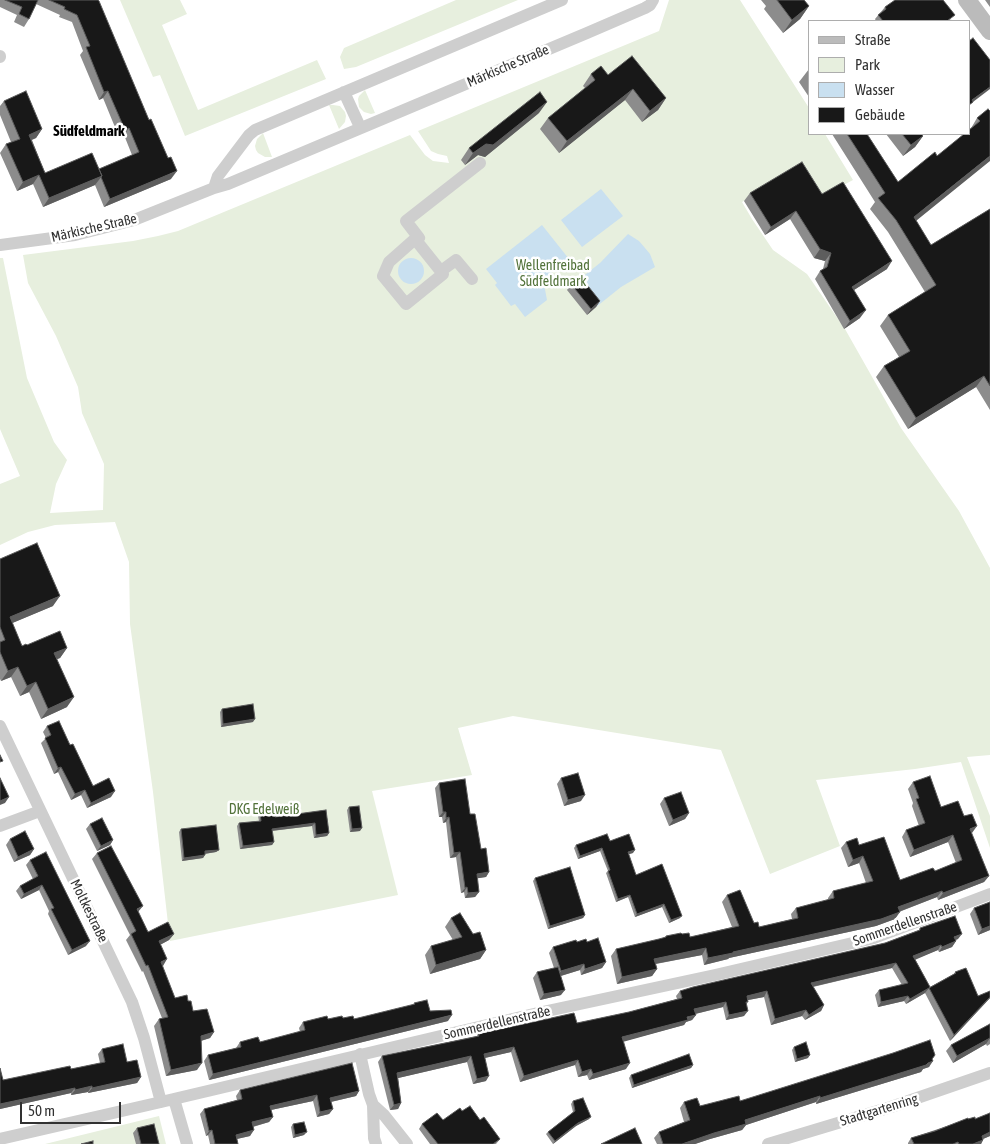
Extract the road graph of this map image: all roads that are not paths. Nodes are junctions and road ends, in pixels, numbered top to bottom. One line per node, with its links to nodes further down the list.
1 (562, 0): 5 (street)
2 (653, 0): 6 (street, Märkische Straße)
3 (966, 0): 4 (street)
4 (990, 31)
5 (344, 92): 6 (street); 8 (street)
6 (360, 127): 8 (street, Märkische Straße)
7 (480, 163): 9 (street)
8 (214, 188): 10 (street, Märkische Straße)
9 (416, 241): 11 (street); 11 (street)
10 (0, 245)
11 (440, 271): 12 (street)
12 (472, 279)
13 (0, 726): 14 (street, Moltkestraße)
14 (40, 811): 15 (street); 20 (street, Moltkestraße)
15 (0, 826)
16 (990, 894): 17 (street, Sommerdellenstraße)
17 (360, 1054): 19 (street, Sommerdellenstraße); 21 (street)
18 (990, 1073): 26 (street, Stadtgartenring)
19 (174, 1099): 20 (street, Sommerdellenstraße); 23 (street)
20 (161, 1102): 22 (street, Sommerdellenstraße)
21 (373, 1105): 24 (street); 25 (street)
22 (0, 1139)
23 (187, 1144)
24 (376, 1144)
25 (407, 1144)
26 (768, 1144)

